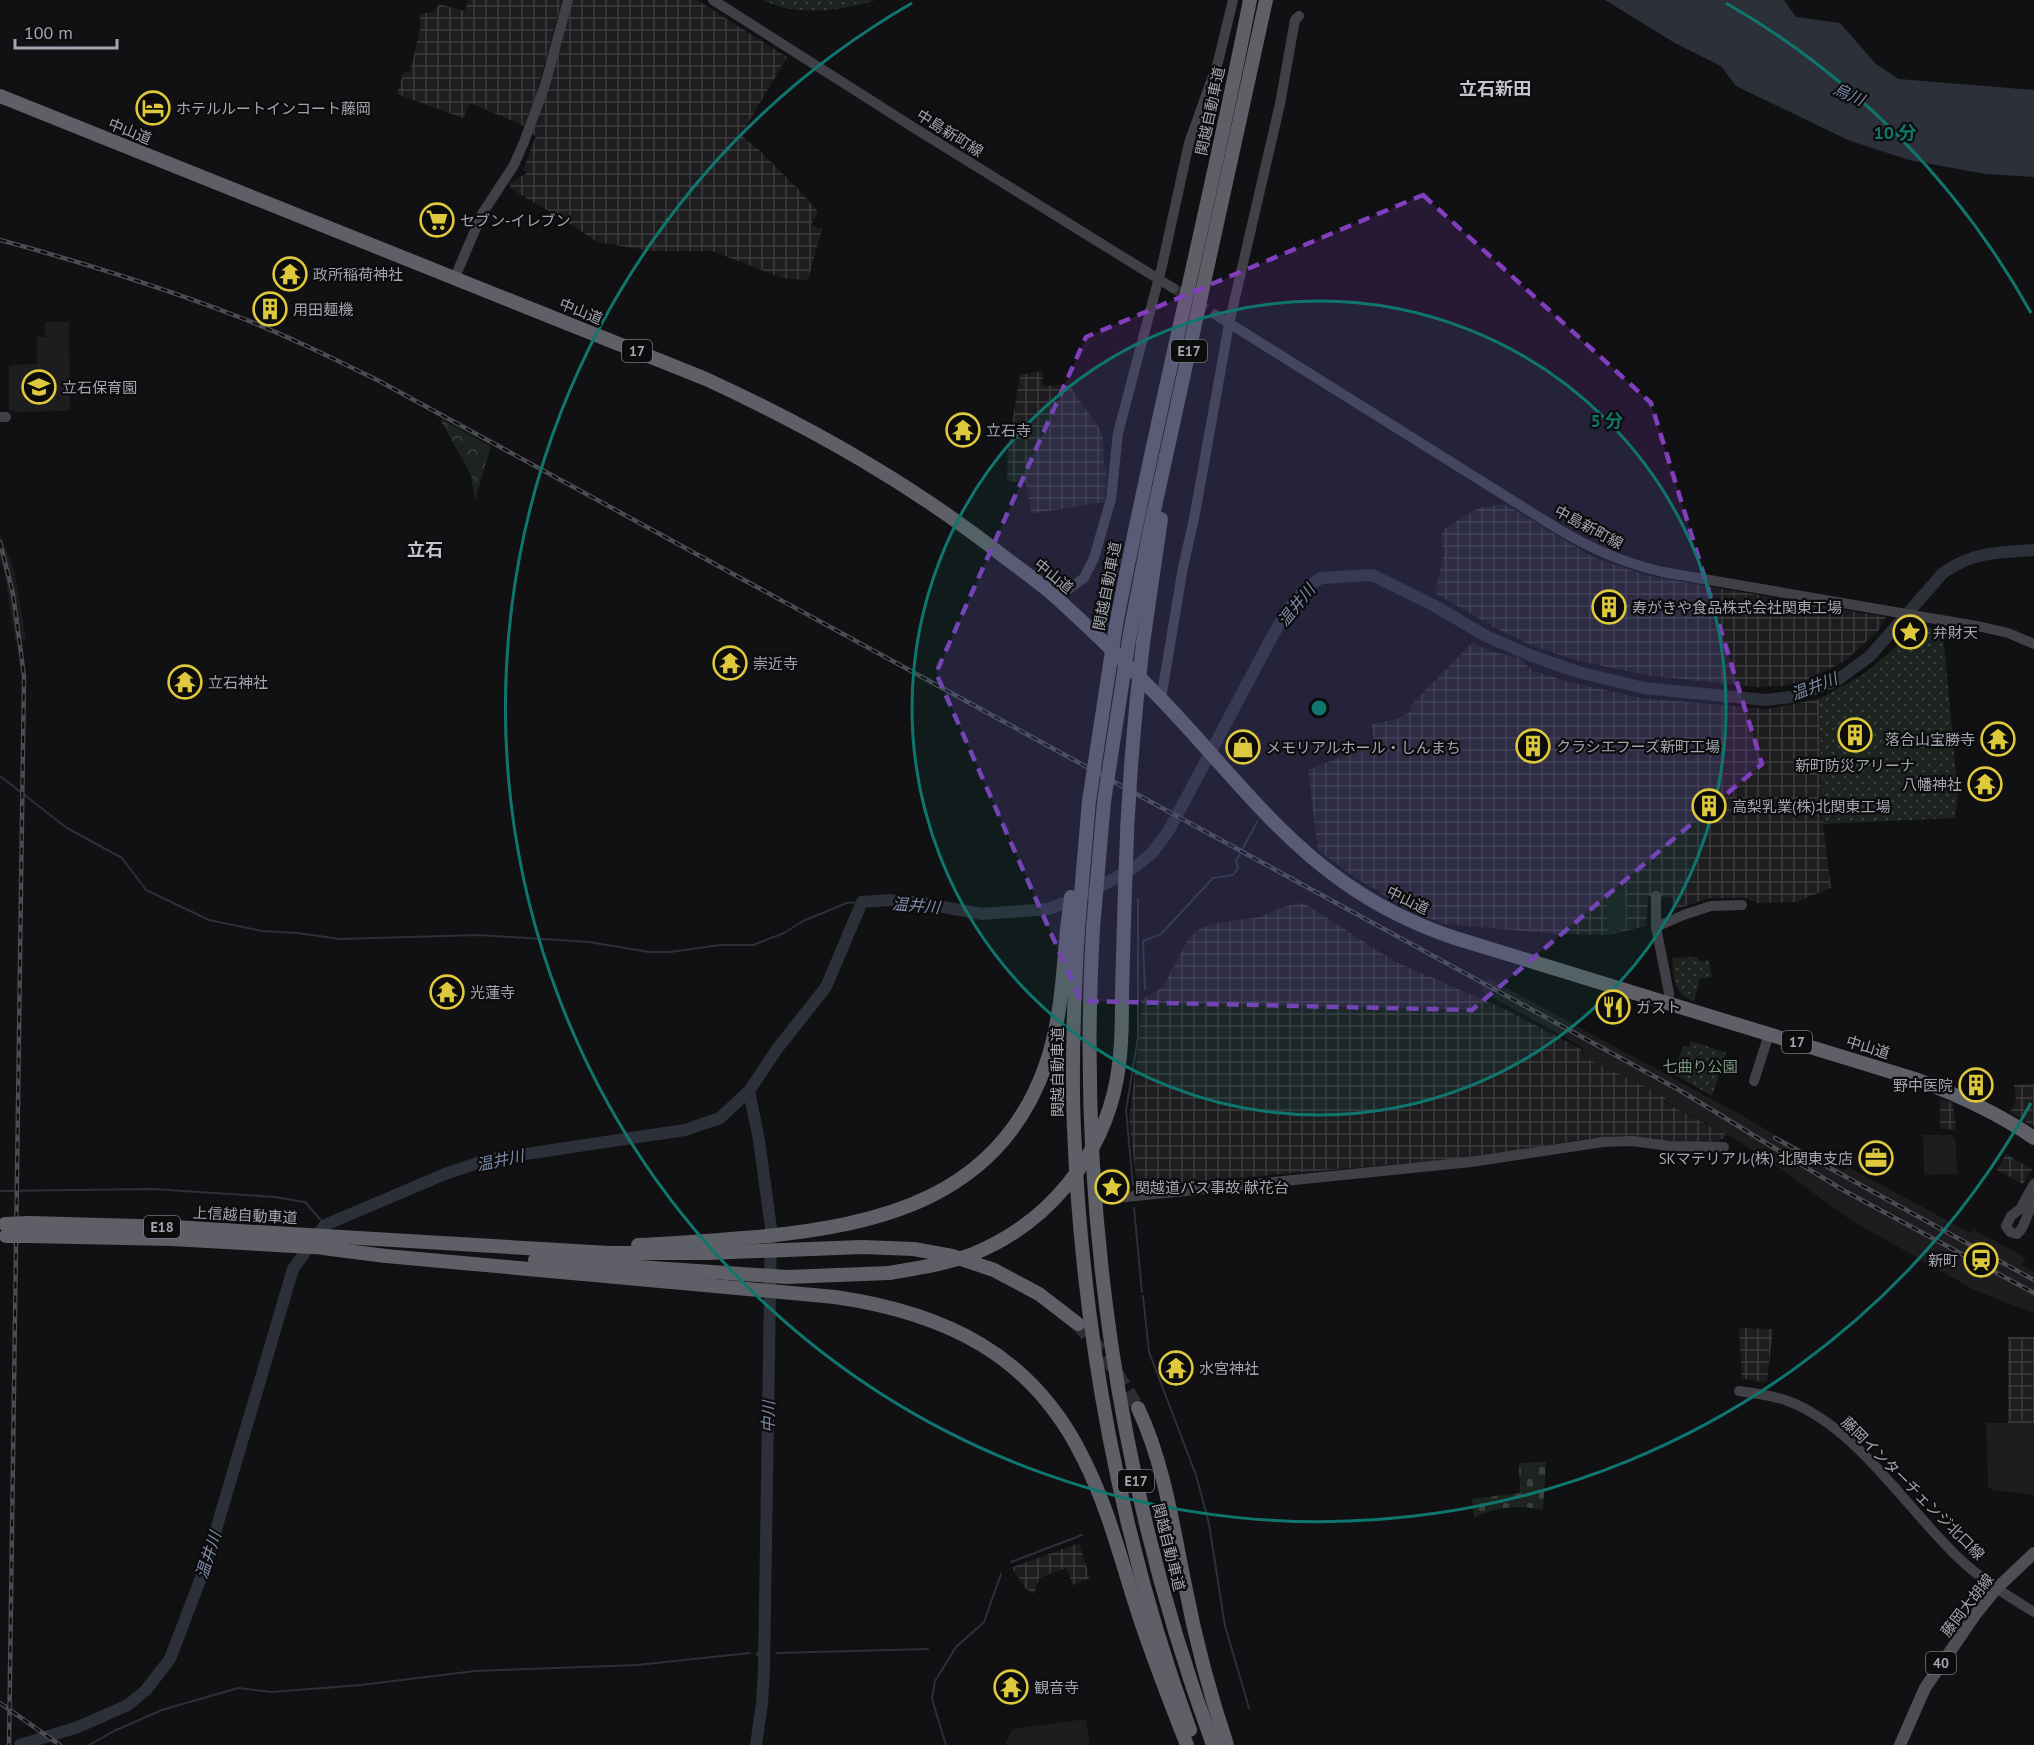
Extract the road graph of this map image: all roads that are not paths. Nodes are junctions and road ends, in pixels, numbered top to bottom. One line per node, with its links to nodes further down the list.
1 (568, 0): 9 (street)
2 (713, 0): 10 (street, 中島新町線)
3 (1233, 0): 10 (street)
4 (1250, 0): 20 (highway, 関越自動車道 / E17, bridge)
5 (1266, 0): 7 (highway, 関越自動車道 / E17)
6 (1299, 16): 13 (street)
7 (1252, 70): 28 (highway, 関越自動車道 / E17, bridge); 32 (highway, bridge)
8 (0, 96): 9 (highway, 中山道 / 17)
9 (455, 277): 14 (highway, 中山道 / 17)
10 (1158, 279): 11 (street, 中島新町線); 14 (street)
11 (1173, 288)
12 (1216, 315): 13 (street, 中島新町線)
13 (1229, 324): 15 (street, 中島新町線); 16 (street)
14 (1056, 598): 16 (highway, 中山道 / 17)
15 (2034, 644)
16 (1161, 699): 21 (highway, 中山道 / 17)
17 (1656, 896): 19 (street)
18 (1742, 905): 19 (street)
19 (1656, 927): 21 (street)
20 (1072, 929): 32 (highway); 40 (highway, 関越自動車道 / E17)
21 (1669, 1002): 22 (highway, 中山道 / 17)
22 (1769, 1034): 23 (street); 24 (highway, 中山道 / 17)
23 (1754, 1081)
24 (2034, 1138)
25 (1724, 1147): 28 (street)
26 (2034, 1184): 27 (street)
27 (2034, 1200)
28 (1101, 1204): 41 (highway, 関越自動車道 / E17)
29 (3, 1230): 30 (highway, 上信越自動車道 / E18, bridge)
30 (29, 1230): 31 (highway, 上信越自動車道 / E18); 31 (highway, 上信越自動車道 / E18)
31 (483, 1252): 32 (highway)
32 (501, 1253): 33 (highway); 39 (highway)
33 (1078, 1323)
34 (1739, 1391): 37 (street, 藤岡インターチェンジ北口線)
35 (1138, 1408): 42 (highway)
36 (2034, 1553): 37 (main road, 藤岡大胡線 / 40)
37 (1996, 1589): 38 (street, 藤岡インターチェンジ北口線); 43 (main road, 藤岡大胡線 / 40)
38 (2034, 1612)
39 (1187, 1745)
40 (1196, 1745)
41 (1213, 1745)
42 (1227, 1745)
43 (1900, 1745)

